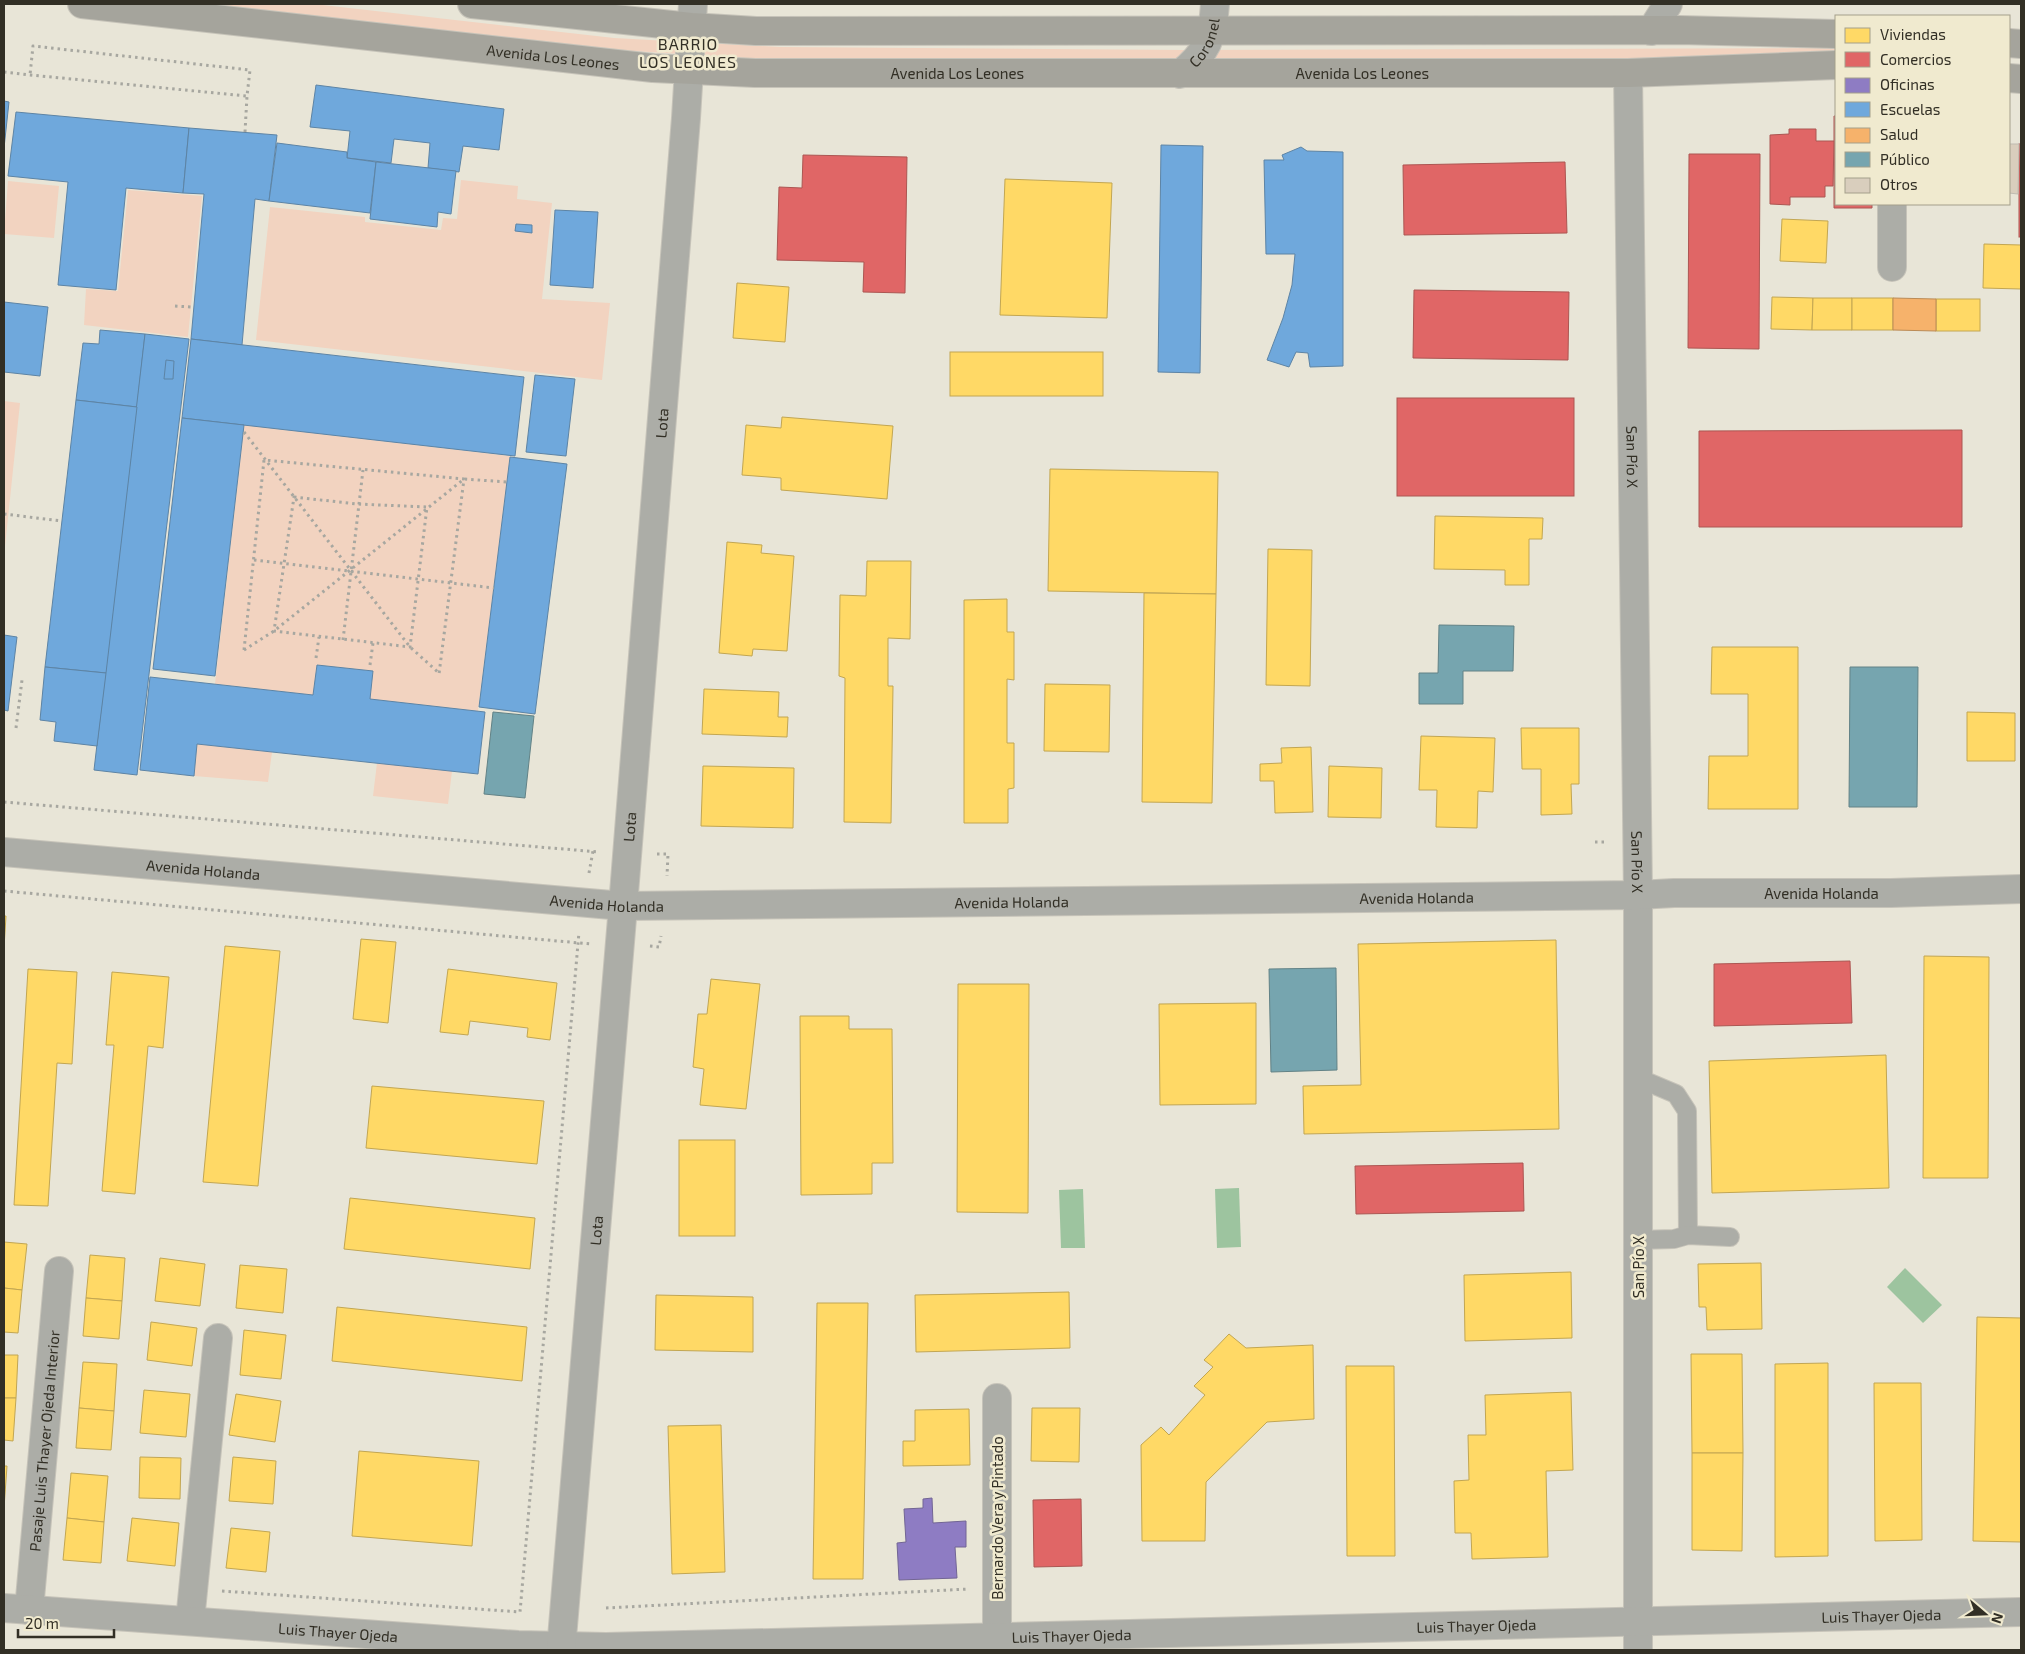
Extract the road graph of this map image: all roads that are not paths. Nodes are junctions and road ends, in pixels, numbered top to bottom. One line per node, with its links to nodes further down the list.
1 (82, 4): 11 (main road, Avenida Los Leones)
2 (472, 4): 4 (main road)
3 (1668, 4): 6 (street)
4 (692, 16): 5 (main road); 11 (street, Lota)
5 (1214, 17): 6 (main road); 13 (street, Coronel)
6 (1651, 31): 7 (main road)
7 (1835, 34)
8 (1835, 65): 9 (main road, Avenida Los Leones)
9 (1805, 67): 10 (main road); 12 (main road, Avenida Los Leones)
10 (1835, 69)
11 (688, 70): 13 (main road, Avenida Los Leones); 19 (street, Lota)
12 (1628, 73): 13 (main road, Avenida Los Leones); 18 (street, San Pío X)
13 (1180, 74)
14 (1892, 205): 15 (street)
15 (1892, 267)
16 (4, 852): 19 (street, Avenida Holanda)
17 (2021, 889): 18 (street, Avenida Holanda)
18 (1638, 895): 19 (street, Avenida Holanda); 20 (street, San Pío X)
19 (624, 906): 32 (street, Lota)
20 (1638, 1078): 21 (lane); 23 (street, San Pío X)
21 (1688, 1235): 22 (lane); 23 (lane)
22 (1730, 1237)
23 (1638, 1240): 30 (street, San Pío X)
24 (59, 1271): 27 (street, Pasaje Luis Thayer Ojeda Interior)
25 (218, 1338): 29 (street)
26 (997, 1398): 31 (street, Bernardo Vera y Pintado)
27 (16, 1609): 29 (street, Luis Thayer Ojeda)
28 (2021, 1612): 30 (street, Luis Thayer Ojeda)
29 (190, 1621): 32 (street, Luis Thayer Ojeda)
30 (1638, 1621): 31 (street, Luis Thayer Ojeda); 33 (street, San Pío X)
31 (997, 1637): 32 (street, Luis Thayer Ojeda)
32 (561, 1648)
33 (1638, 1650)

